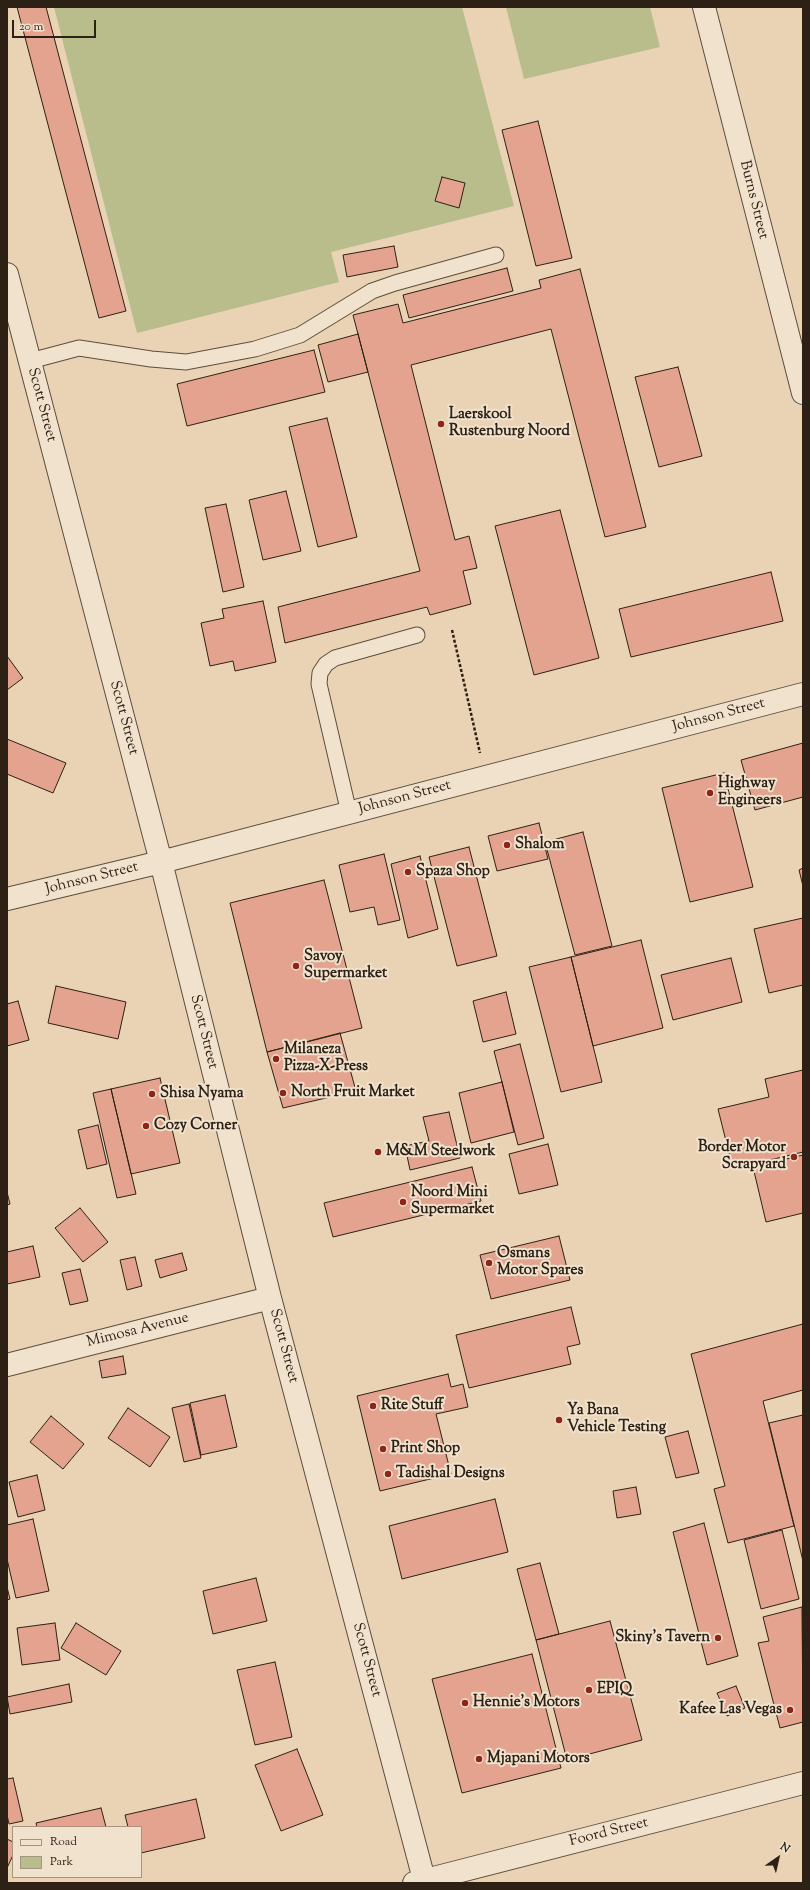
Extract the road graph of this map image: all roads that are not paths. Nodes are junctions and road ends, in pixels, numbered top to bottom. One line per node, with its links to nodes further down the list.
1 (704, 7): 5 (street, Burns Street)
2 (496, 255): 4 (lane)
3 (7, 274): 4 (street, Scott Street)
4 (30, 361): 9 (street, Scott Street)
5 (803, 394)
6 (416, 635): 8 (lane)
7 (803, 694): 8 (street, Johnson Street)
8 (349, 813): 9 (street, Johnson Street)
9 (161, 862): 10 (street, Johnson Street); 11 (street, Scott Street)
10 (7, 899)
11 (270, 1298): 12 (street, Mimosa Avenue); 14 (street, Scott Street)
12 (7, 1365)
13 (803, 1784): 14 (street, Foord Street)
14 (421, 1882)

